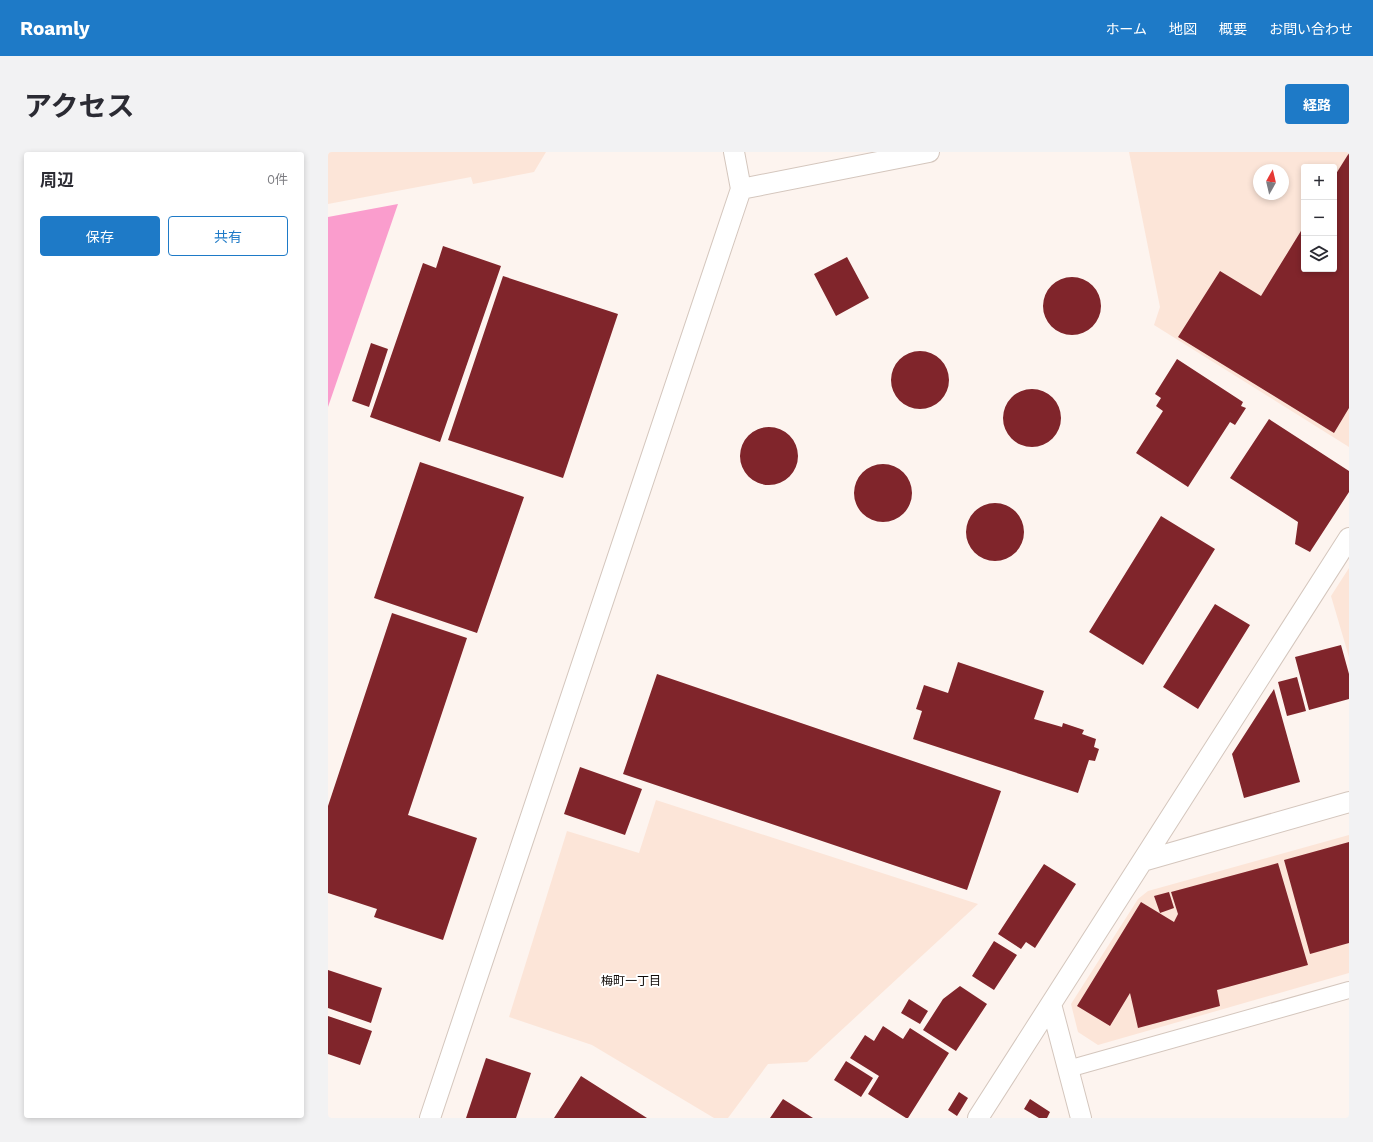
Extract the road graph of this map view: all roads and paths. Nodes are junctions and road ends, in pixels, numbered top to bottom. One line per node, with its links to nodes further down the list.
1 (734, 152): 3 (street)
2 (929, 152): 3 (street)
3 (741, 189): 10 (street)
4 (1349, 538): 6 (street)
5 (1349, 802): 6 (street)
6 (1143, 861): 8 (street)
7 (1349, 990): 9 (street)
8 (1052, 1004): 9 (street); 11 (street)
9 (1068, 1069): 12 (street)
10 (430, 1118)
11 (978, 1118)
12 (1081, 1118)

